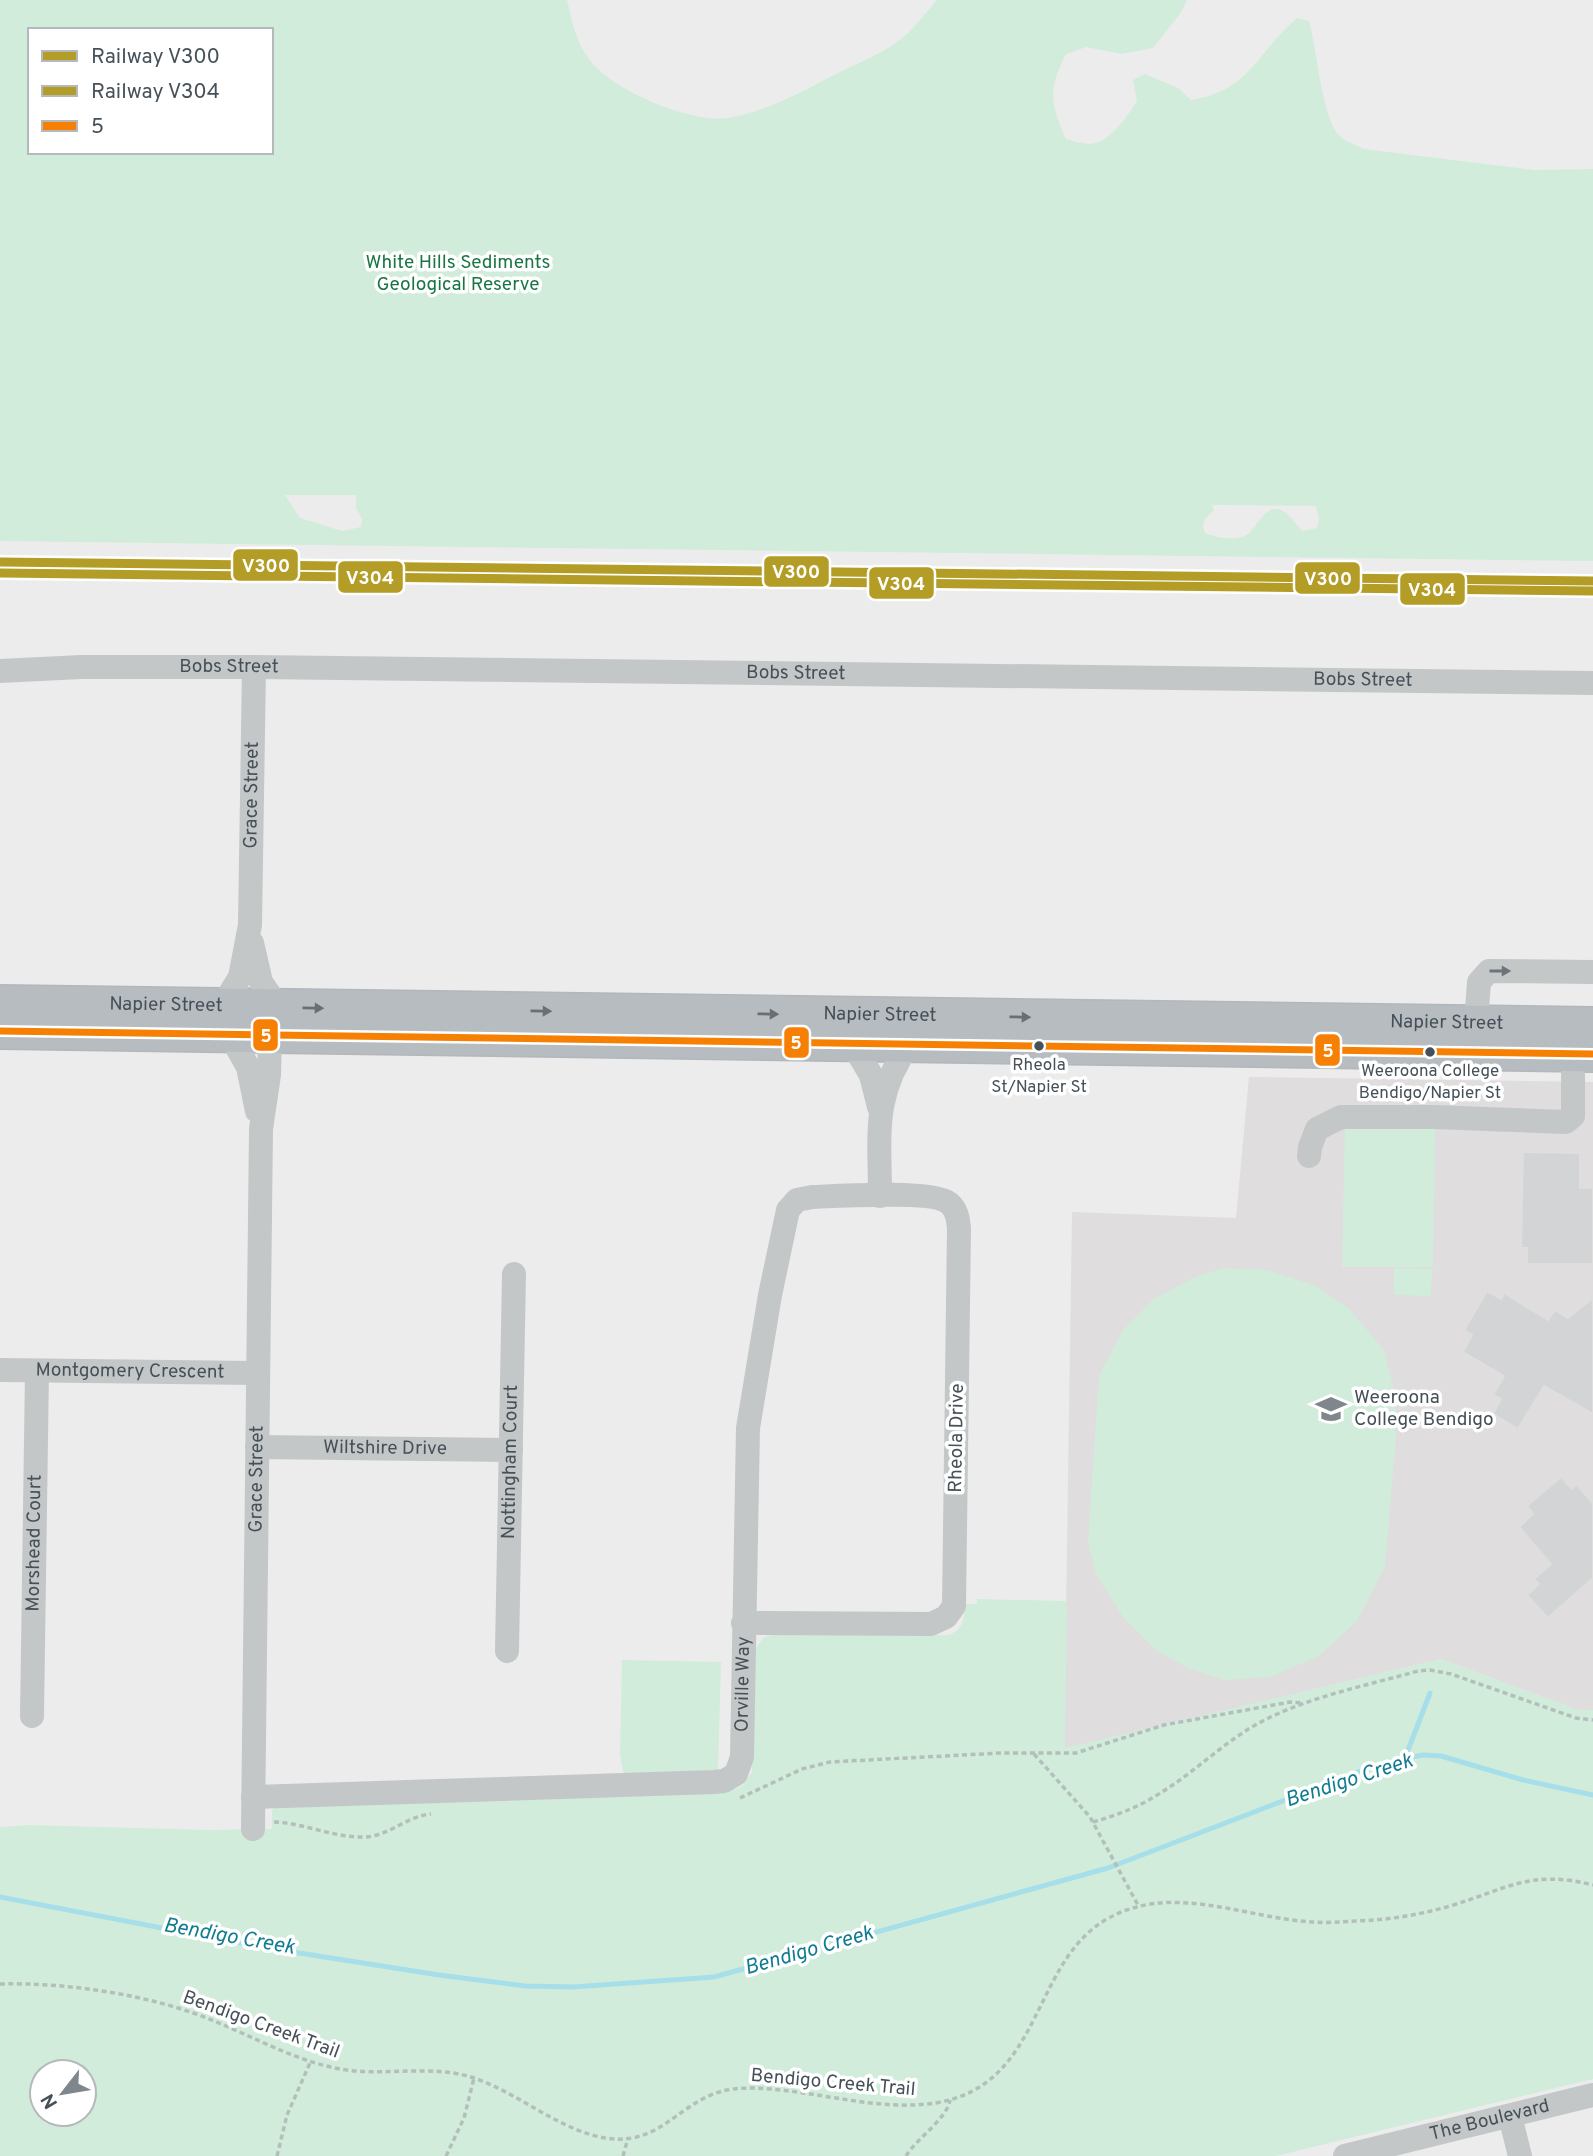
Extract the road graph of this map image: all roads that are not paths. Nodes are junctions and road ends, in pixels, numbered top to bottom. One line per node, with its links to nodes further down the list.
1 (254, 667): 2 (street, Bobs Street); 3 (street, Bobs Street); 4 (street, Grace Street)
2 (0, 671)
3 (1593, 683)
4 (250, 925): 10 (street, Grace Street); 11 (street, Grace Street)
5 (1593, 972): 13 (street, one-way to 5)
6 (0, 1003): 7 (highway, Napier Street)
7 (87, 1004): 10 (highway, Napier Street); 11 (highway)
8 (888, 1015): 11 (highway, Napier Street, one-way to 8); 12 (highway, Napier Street, one-way to 12); 19 (highway)
9 (0, 1018): 16 (highway)
10 (226, 1020): 11 (highway, Napier Street); 16 (highway, Napier Street); 22 (street, Grace Street)
11 (274, 1021): 17 (highway, Napier Street); 22 (street, Grace Street)
12 (1431, 1022): 13 (highway, Napier Street); 20 (street)
13 (1476, 1024): 14 (highway, Napier Street)
14 (1593, 1025)
15 (0, 1031): 16 (highway, Napier Street)
16 (150, 1034)
17 (852, 1043): 18 (highway, Napier Street); 21 (street)
18 (910, 1043): 19 (highway, Napier Street); 21 (street)
19 (1029, 1045): 20 (highway, Napier Street)
20 (1583, 1054): 23 (street)
21 (880, 1118): 24 (street)
22 (261, 1129): 28 (street, Grace Street)
23 (1309, 1156)
24 (880, 1196): 31 (street, Orville Way); 31 (street, Rheola Drive)
25 (514, 1275): 30 (street, Nottingham Court)
26 (0, 1370): 27 (street, Montgomery Crescent)
27 (37, 1371): 28 (street, Montgomery Crescent); 33 (street, Morshead Court)
28 (258, 1373): 29 (street, Grace Street)
29 (257, 1447): 30 (street, Wiltshire Drive); 34 (street, Grace Street)
30 (511, 1450): 32 (street, Nottingham Court)
31 (743, 1623): 34 (street, Orville Way)
32 (507, 1651)
33 (32, 1716)
34 (253, 1816)
35 (1593, 2095): 36 (street, The Boulevard)
36 (1510, 2116): 37 (street, The Boulevard); 38 (street)
37 (1345, 2156)
38 (1520, 2156)

